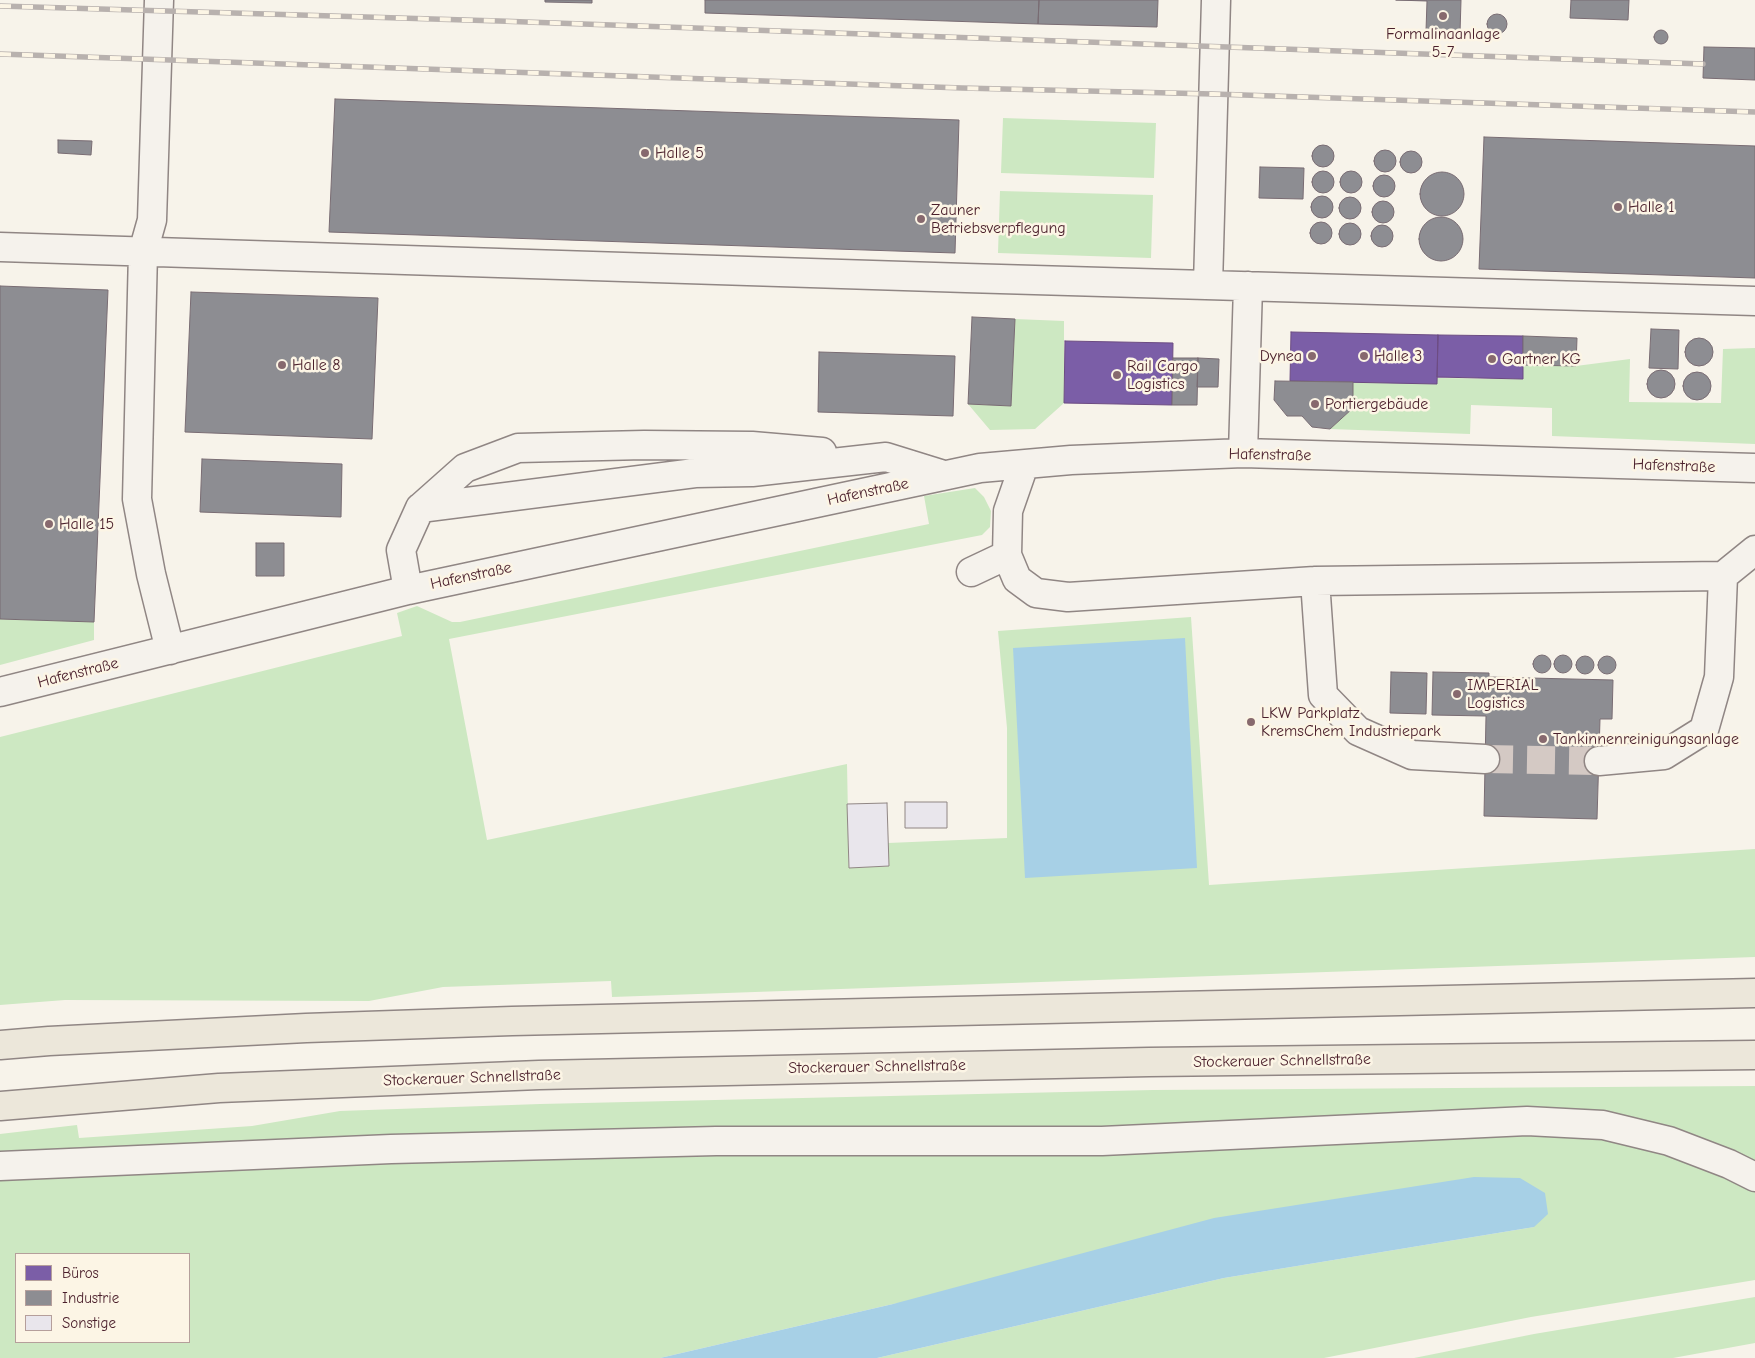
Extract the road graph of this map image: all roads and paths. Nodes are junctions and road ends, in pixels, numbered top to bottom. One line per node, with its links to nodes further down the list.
1 (159, 0): 4 (street)
2 (1216, 0): 5 (street)
3 (0, 247): 4 (street)
4 (142, 252): 5 (street); 20 (street)
5 (1208, 285): 6 (street)
6 (1248, 286): 7 (street); 8 (street)
7 (1755, 301)
8 (1243, 453): 10 (street, Hafenstraße); 11 (street, Hafenstraße)
9 (886, 458): 12 (street); 13 (street); 13 (street)
10 (1024, 465): 12 (street, Hafenstraße); 15 (street)
11 (1755, 468)
12 (946, 475): 19 (street, Hafenstraße)
13 (420, 508): 19 (street)
14 (1755, 550): 17 (street)
15 (1007, 555): 16 (street); 18 (street)
16 (971, 572)
17 (1723, 576): 18 (street); 23 (street)
18 (1315, 581): 22 (street)
19 (408, 590): 20 (street, Hafenstraße)
20 (170, 650): 21 (street, Hafenstraße)
21 (0, 692)
22 (1485, 759)
23 (1599, 761)
24 (1755, 993): 25 (highway)
25 (0, 1045)
26 (1755, 1054): 27 (highway, Stockerauer Schnellstraße)
27 (0, 1106)
28 (0, 1166): 29 (street)
29 (1755, 1177)

